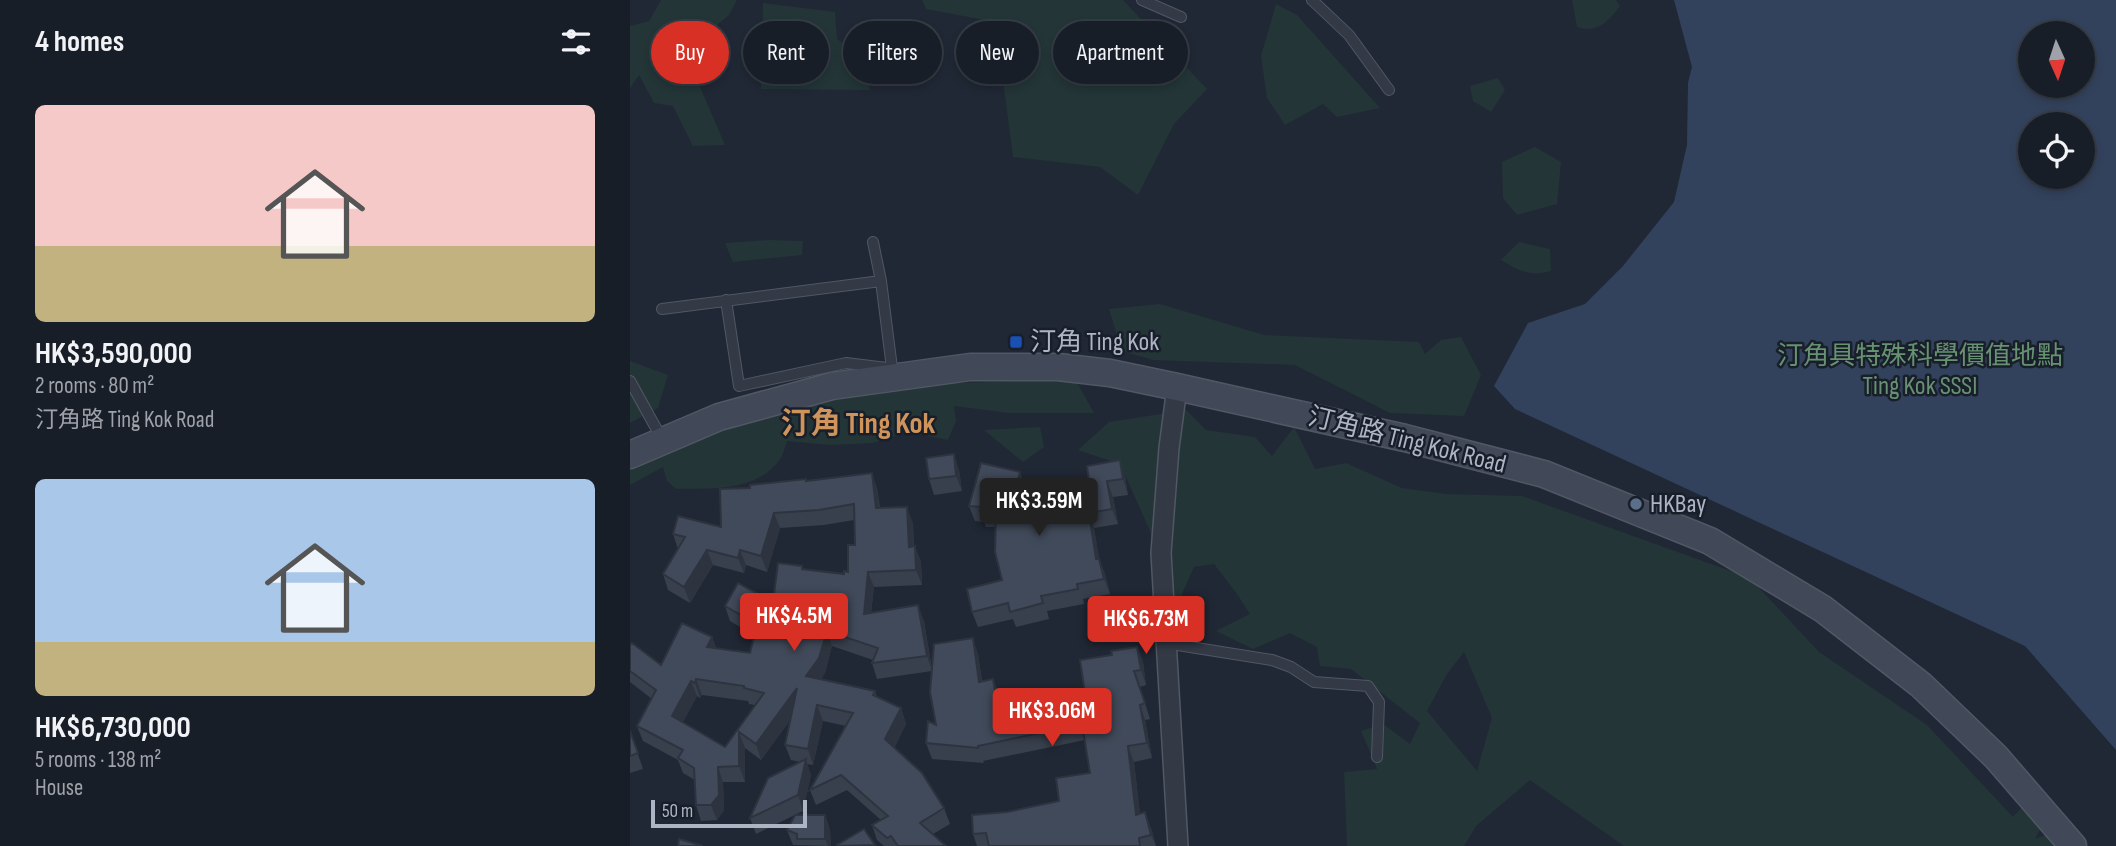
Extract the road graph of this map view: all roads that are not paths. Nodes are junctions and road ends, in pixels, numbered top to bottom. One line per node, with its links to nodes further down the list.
1 (1142, 0): 3 (lane)
2 (1312, 0): 4 (lane)
3 (1181, 17)
4 (1389, 90)
5 (873, 242): 6 (lane)
6 (881, 281): 7 (lane); 9 (lane)
7 (726, 300): 8 (lane); 9 (lane)
8 (662, 309)
9 (892, 372): 11 (main road, 汀角路 Ting Kok Road); 12 (main road, 汀角路 Ting Kok Road)
10 (630, 381): 12 (lane)
11 (1177, 387): 14 (street); 17 (main road, 汀角路 Ting Kok Road)
12 (662, 440): 13 (main road, 汀角路 Ting Kok Road)
13 (630, 455)
14 (1165, 643): 15 (lane); 16 (street)
15 (1377, 757)
16 (1178, 846)
17 (2073, 846)

